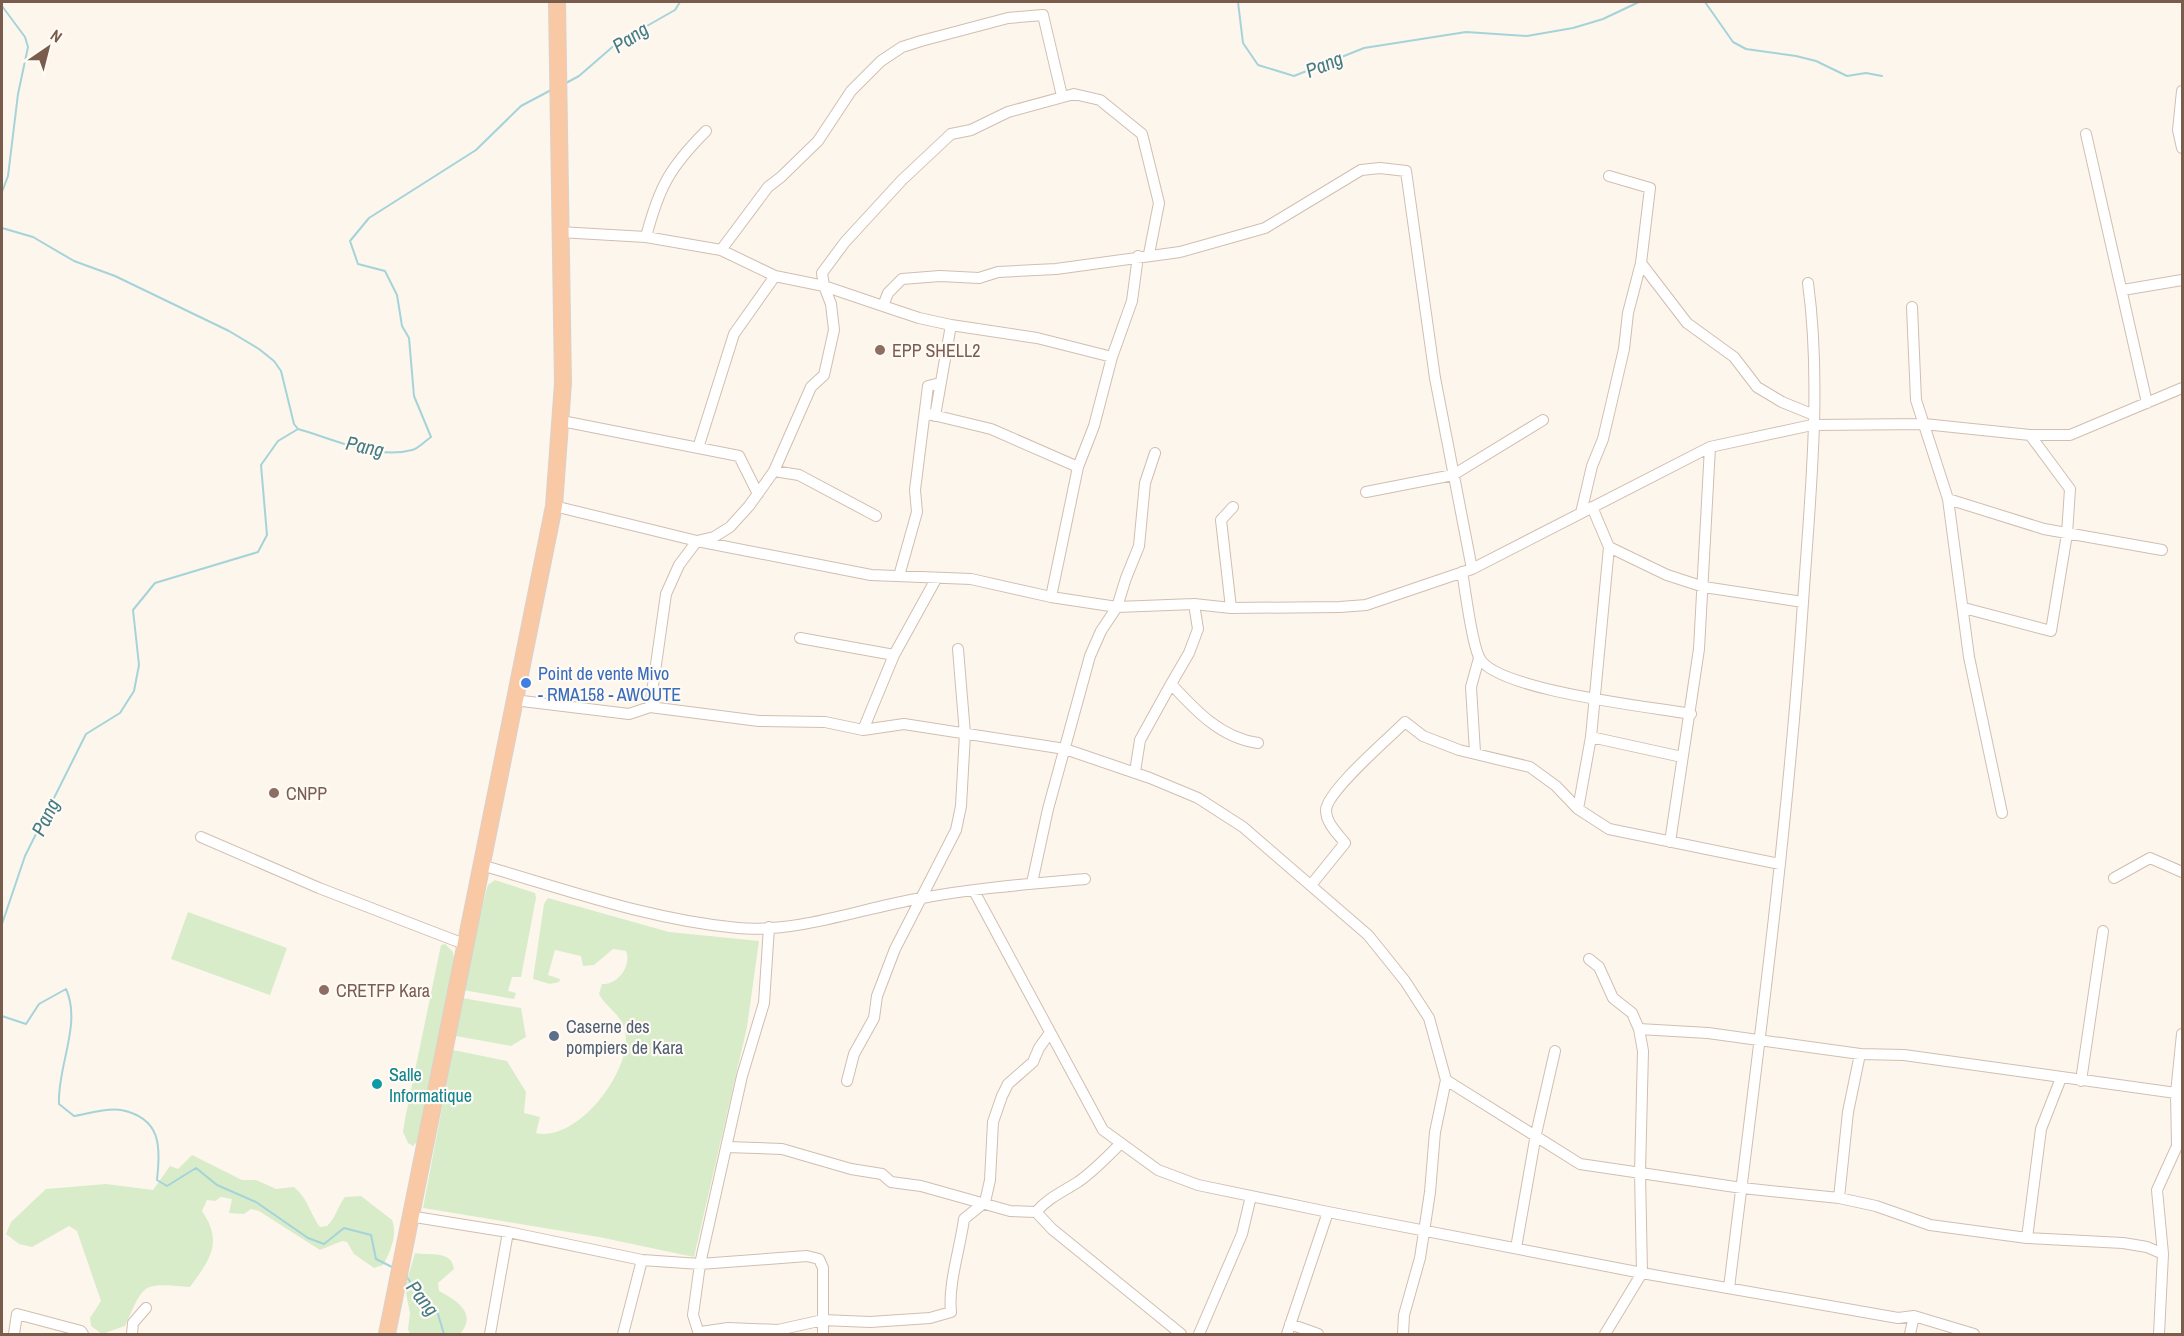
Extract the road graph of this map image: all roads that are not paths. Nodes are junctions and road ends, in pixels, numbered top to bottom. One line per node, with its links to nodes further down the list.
1 (557, 2): 8 (highway)
2 (2182, 91): 6 (street)
3 (1062, 96): 10 (street); 11 (street); 16 (street)
4 (706, 131): 9 (street)
5 (2086, 134): 17 (street)
6 (2182, 148)
7 (1609, 176): 12 (street)
8 (559, 232): 9 (street); 27 (highway)
9 (646, 237): 10 (street)
10 (721, 250): 13 (street)
11 (1144, 255): 18 (street); 21 (street); 35 (street)
12 (1641, 263): 26 (street); 42 (street)
13 (775, 276): 16 (street); 31 (street)
14 (2182, 280): 17 (street)
15 (1808, 283): 26 (street)
16 (824, 286): 18 (street); 34 (street)
17 (2123, 290): 23 (street)
18 (883, 306): 20 (street)
19 (1912, 307): 28 (street)
20 (951, 324): 21 (street); 24 (street)
21 (1112, 357): 33 (street)
22 (2182, 388): 23 (street)
23 (2147, 403): 29 (street)
24 (930, 414): 33 (street); 49 (street)
25 (1543, 420): 35 (street)
26 (1813, 420): 28 (street); 30 (street); 53 (street)
27 (562, 421): 31 (street); 39 (highway)
28 (1924, 424): 29 (street); 38 (street)
29 (2030, 435): 44 (street)
30 (1710, 447): 41 (street); 51 (street)
31 (698, 448): 37 (street)
32 (1155, 453): 55 (street)
33 (1078, 466): 52 (street)
34 (774, 471): 37 (street); 43 (street)
35 (1453, 476): 36 (street); 48 (street)
36 (1366, 492)
37 (758, 494): 45 (street)
38 (1948, 499): 44 (street); 57 (street)
39 (554, 506): 45 (street); 64 (highway)
40 (1233, 507): 56 (street)
41 (1592, 507): 42 (street); 46 (street)
42 (1581, 513): 48 (street)
43 (876, 516)
44 (2067, 534): 47 (street); 57 (street)
45 (697, 541): 49 (street); 65 (street)
46 (1609, 548): 51 (street); 63 (street)
47 (2162, 550)
48 (1467, 570): 56 (street); 61 (street)
49 (899, 576): 50 (street)
50 (936, 579): 52 (street); 60 (street)
51 (1704, 587): 53 (street); 66 (street)
52 (1051, 597): 55 (street)
53 (1803, 602): 79 (street)
54 (1194, 604): 55 (street); 56 (street); 62 (street)
55 (1117, 607): 71 (street)
56 (1231, 608)
57 (1964, 608): 76 (street)
58 (800, 638): 60 (street)
59 (958, 649): 68 (street)
60 (894, 655): 67 (street)
61 (1479, 658): 63 (street); 72 (street)
62 (1171, 684): 70 (street); 74 (street)
63 (1594, 698): 66 (street); 69 (street)
64 (514, 700): 65 (street); 80 (highway)
65 (650, 707): 67 (street)
66 (1691, 714): 73 (street)
67 (863, 730): 68 (street)
68 (964, 734): 71 (street); 87 (street)
69 (1591, 737): 73 (street); 75 (street)
70 (1258, 743)
71 (1065, 749): 74 (street); 84 (street)
72 (1475, 753): 75 (street); 85 (street)
73 (1682, 757): 78 (street)
74 (1135, 772): 85 (street)
75 (1578, 809): 78 (street)
76 (2002, 813)
77 (201, 837): 90 (street)
78 (1670, 842): 79 (street)
79 (1780, 864): 95 (street)
80 (481, 865): 88 (street); 90 (highway)
81 (2182, 872): 82 (street)
82 (2114, 878)
83 (1085, 879): 84 (street)
84 (1032, 884): 86 (street)
85 (1311, 885): 99 (street)
86 (974, 891): 87 (street); 93 (street)
87 (922, 897): 88 (street); 100 (street)
88 (769, 927): 106 (street)
89 (2103, 931): 101 (street)
90 (465, 944): 114 (highway)
91 (1589, 959): 92 (street)
92 (1639, 1029): 95 (street); 107 (street)
93 (1050, 1034): 104 (street); 111 (street)
94 (2182, 1034): 102 (street)
95 (1760, 1042): 97 (street); 108 (street)
96 (1555, 1051): 103 (street)
97 (1860, 1054): 98 (street); 110 (street)
98 (2061, 1078): 101 (street); 117 (street)
99 (1446, 1080): 103 (street); 115 (street)
100 (847, 1081)
101 (2081, 1081): 102 (street)
102 (2176, 1093): 105 (street)
103 (1536, 1134): 107 (street); 118 (street)
104 (1120, 1143): 109 (street); 112 (street)
105 (2180, 1146): 119 (street)
106 (727, 1147): 111 (street); 121 (street)
107 (1640, 1172): 108 (street); 122 (street)
108 (1742, 1188): 110 (street); 123 (street)
109 (1251, 1196): 113 (street); 137 (street)
110 (1839, 1198): 117 (street)
111 (986, 1202): 112 (street); 126 (street)
112 (1036, 1212): 136 (street)
113 (1328, 1212): 115 (street); 127 (street)
114 (409, 1216): 116 (street); 132 (highway)
115 (1422, 1229): 118 (street); 139 (street)
116 (508, 1232): 120 (street); 133 (street)
117 (2027, 1238): 119 (street)
118 (1516, 1248): 122 (street)
119 (2163, 1254): 143 (street)
120 (642, 1260): 121 (street); 134 (street)
121 (700, 1264): 126 (street); 128 (street)
122 (1642, 1273): 123 (street); 140 (street)
123 (1729, 1288): 125 (street)
124 (146, 1308): 131 (street)
125 (1914, 1316): 141 (street); 142 (street)
126 (823, 1320): 128 (street); 135 (street)
127 (1288, 1329): 138 (street)
128 (700, 1333)
129 (14, 1335): 130 (street)
130 (83, 1335)
131 (132, 1335)
132 (387, 1335)
133 (490, 1335)
134 (623, 1335)
135 (823, 1335)
136 (1181, 1335)
137 (1199, 1335)
138 (1318, 1335)
139 (1403, 1335)
140 (1605, 1335)
141 (1910, 1335)
142 (1974, 1335)
143 (2159, 1335)

